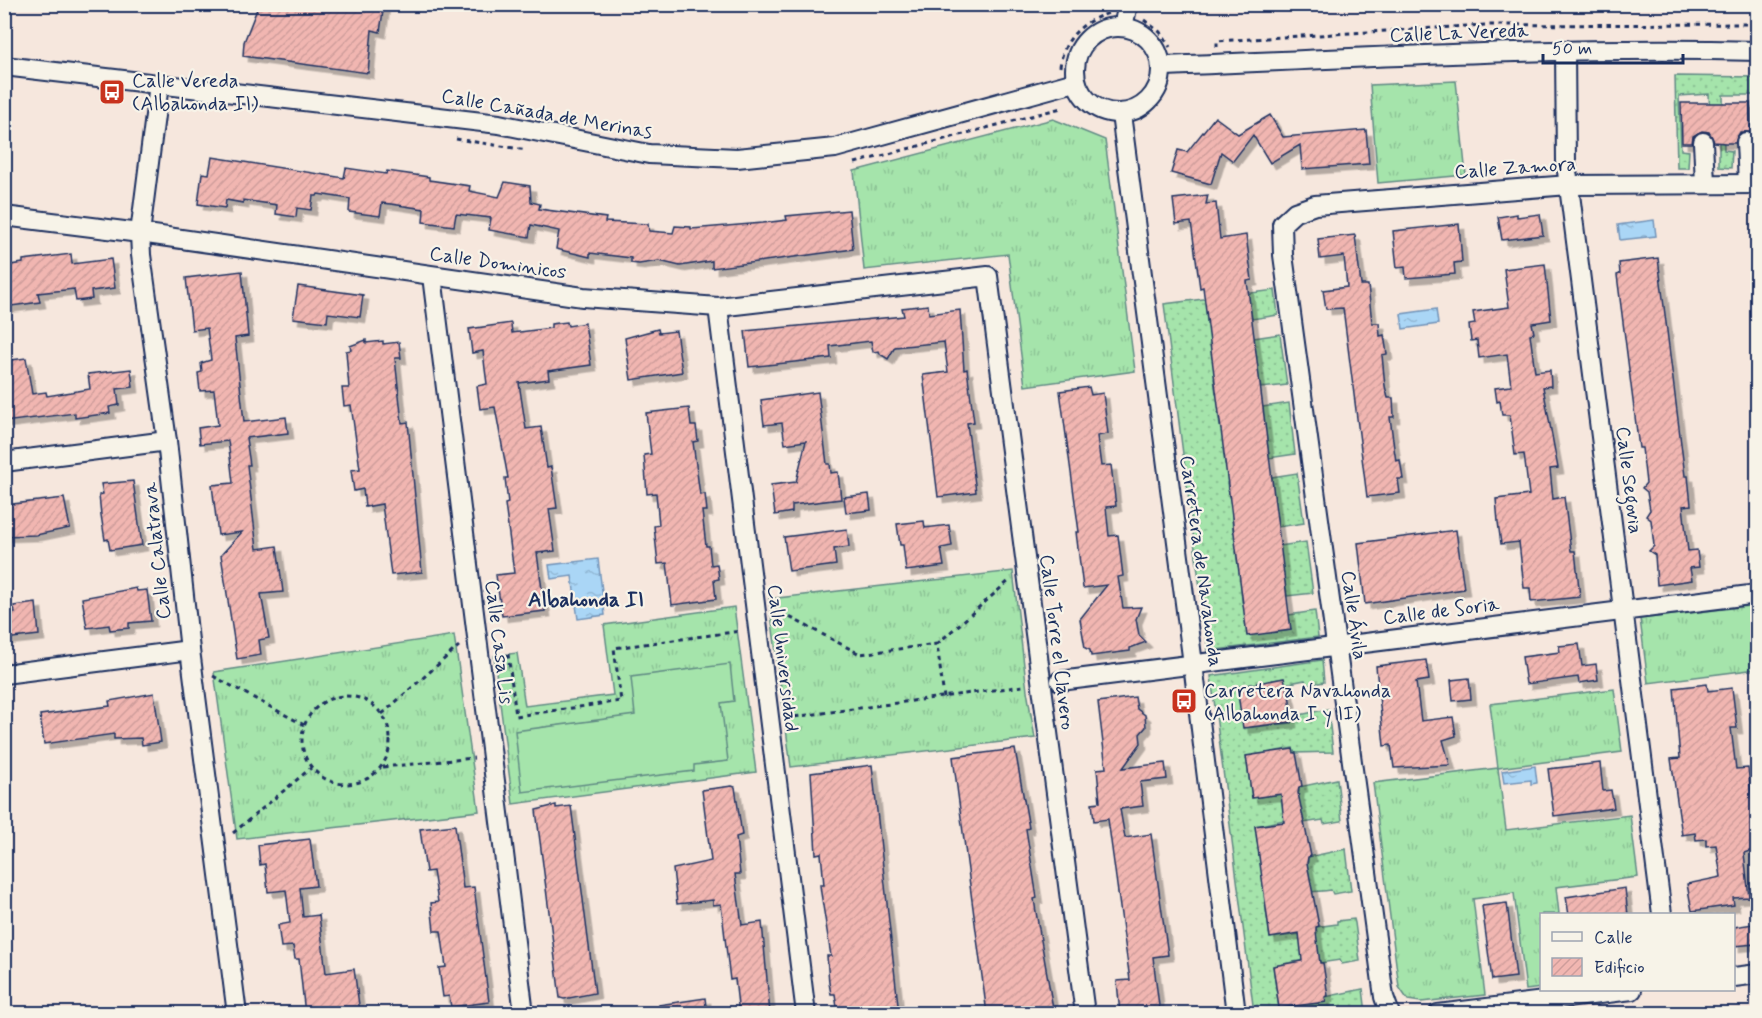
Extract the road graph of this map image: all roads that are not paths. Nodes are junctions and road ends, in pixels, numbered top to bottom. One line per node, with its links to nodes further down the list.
1 (1126, 15): 5 (street); 6 (street)
2 (1565, 50): 3 (street, Calle La Vereda); 5 (street, Calle La Vereda); 12 (street, Calle Segovia)
3 (1758, 51)
4 (4, 66): 7 (street, Calle Cañada de Merinas)
5 (1161, 66): 8 (street)
6 (1075, 82): 7 (street, Calle Cañada de Merinas); 8 (street)
7 (159, 84): 16 (street, Calle Calatrava)
8 (1121, 114): 26 (street, Carretera de Navahonda)
9 (1703, 142): 11 (street)
10 (1746, 142): 13 (street)
11 (1705, 183): 12 (street, Calle Zamora); 13 (street, Calle Zamora)
12 (1569, 184): 15 (street, Calle Zamora); 23 (street, Calle Segovia)
13 (1753, 184)
14 (4, 216): 16 (street, Calle Dominicos)
15 (1282, 224): 24 (street, Calle Ávila)
16 (140, 233): 17 (street, Calle Dominicos); 20 (street, Calle Calatrava)
17 (432, 276): 19 (street, Calle Dominicos); 35 (street, Calle Casa Lis)
18 (988, 276): 19 (street, Calle Dominicos); 37 (street, Calle Torre el Clavero)
19 (718, 308): 36 (street, Calle Universidad)
20 (167, 441): 21 (street); 25 (street, Calle Calatrava)
21 (4, 462)
22 (1758, 594): 23 (street, Calle de Soria)
23 (1623, 610): 24 (street, Calle de Soria); 29 (street, Calle Segovia)
24 (1336, 646): 26 (street, Calle de Soria); 33 (street, Calle Ávila)
25 (190, 650): 27 (street); 34 (street, Calle Calatrava)
26 (1193, 664): 28 (street, Calle de Soria); 38 (street, Carretera de Navahonda)
27 (4, 674)
28 (1060, 681)
29 (1662, 913)
30 (1758, 974): 31 (street)
31 (1735, 977)
32 (1624, 991): 39 (street)
33 (1389, 1013)
34 (237, 1014)
35 (524, 1014)
36 (806, 1014)
37 (1084, 1014)
38 (1236, 1014)
39 (1438, 1014)

